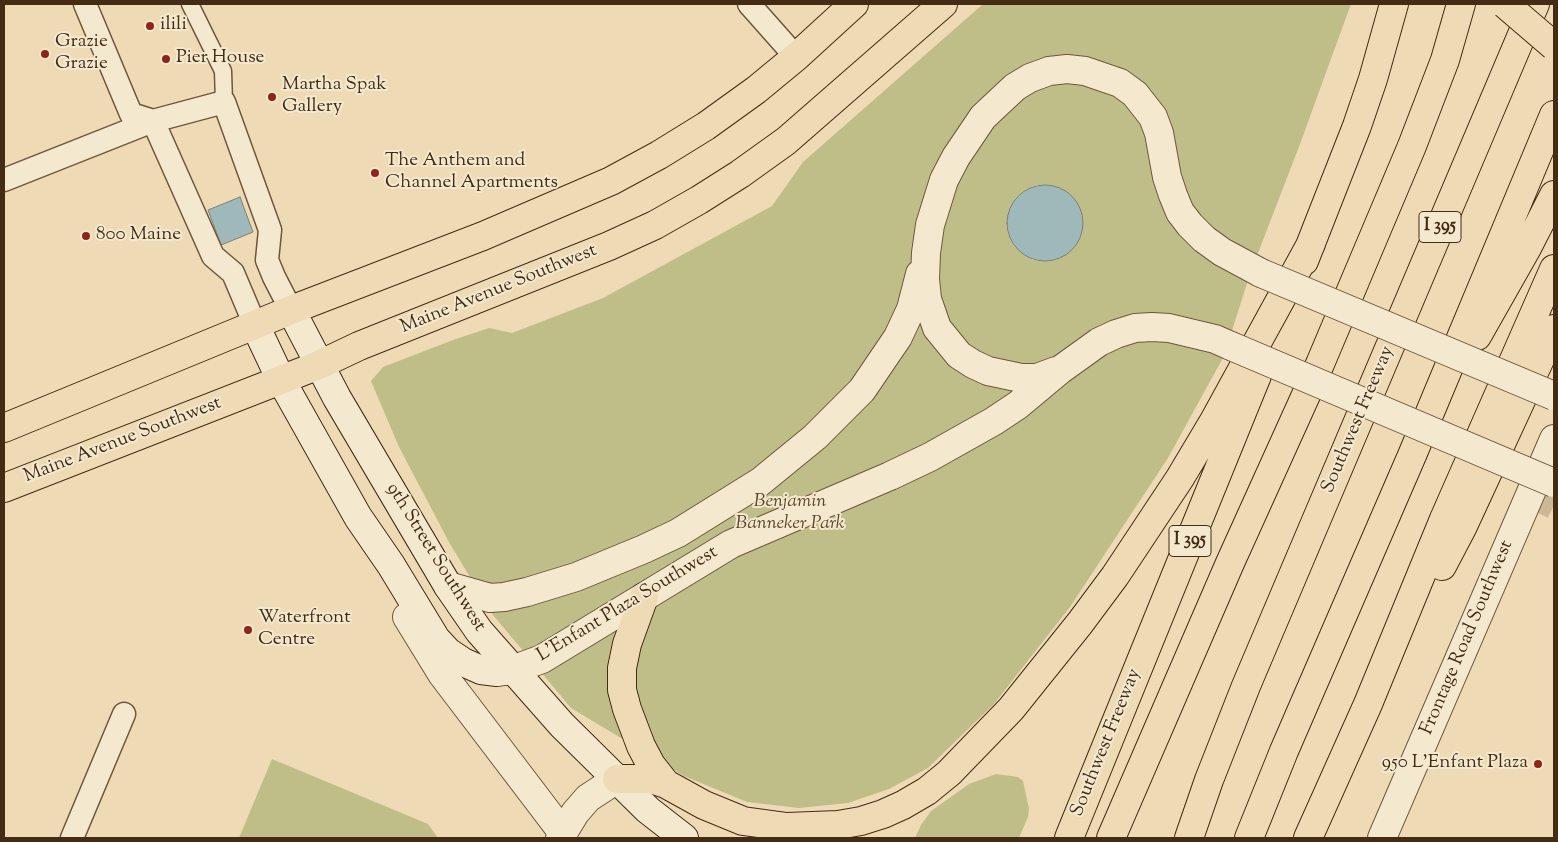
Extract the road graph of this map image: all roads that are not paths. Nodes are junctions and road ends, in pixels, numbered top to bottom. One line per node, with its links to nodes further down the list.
1 (85, 4): 14 (street)
2 (190, 4): 12 (street)
3 (748, 4): 11 (street)
4 (854, 4): 11 (main road)
5 (943, 4): 23 (main road, Maine Avenue Southwest)
6 (1394, 4): 17 (main road, Southwest Freeway / I 395)
7 (1461, 4): 44 (main road)
8 (1505, 4): 10 (main road, bridge)
9 (1535, 4): 45 (main road, Southwest Freeway / I 395)
10 (1554, 46)
11 (796, 58): 20 (main road)
12 (224, 102): 14 (street); 20 (street)
13 (1554, 115): 29 (main road)
14 (153, 121): 15 (street); 21 (street)
15 (4, 180)
16 (1554, 195): 29 (main road)
17 (1310, 244): 39 (main road); 43 (main road, Southwest Freeway / I 395)
18 (926, 253): 24 (street, L'Enfant Plaza Southwest); 26 (street, L'Enfant Plaza Southwest, bridge); 33 (street, L'Enfant Plaza Southwest)
19 (1554, 269): 36 (main road)
20 (291, 310): 21 (main road); 23 (street, 9th Street Southwest)
21 (255, 325): 25 (street); 27 (main road)
22 (1554, 329): 36 (main road)
23 (319, 365): 25 (main road, Maine Avenue Southwest); 33 (street, 9th Street Southwest)
24 (1060, 370): 30 (street, L'Enfant Plaza Southwest, bridge); 34 (street, L'Enfant Plaza Southwest)
25 (281, 380): 31 (main road, Maine Avenue Southwest); 32 (street)
26 (1554, 396)
27 (4, 428)
28 (1554, 439): 48 (street, Frontage Road Southwest)
29 (1413, 453): 46 (main road)
30 (1554, 483)
31 (4, 488)
32 (358, 517): 35 (street, L'Enfant Plaza Southwest); 40 (street)
33 (448, 586): 35 (street, 9th Street Southwest)
34 (644, 597): 35 (street, L'Enfant Plaza Southwest); 39 (main road)
35 (512, 670): 38 (street, 9th Street Southwest)
36 (1368, 704): 47 (main road)
37 (124, 714): 41 (street)
38 (617, 779): 39 (main road); 40 (street); 42 (street, 9th Street Southwest)
39 (666, 784)
40 (562, 836)
41 (72, 838)
42 (684, 838)
43 (1068, 838)
44 (1111, 838)
45 (1189, 838)
46 (1250, 838)
47 (1308, 838)
48 (1382, 838)

